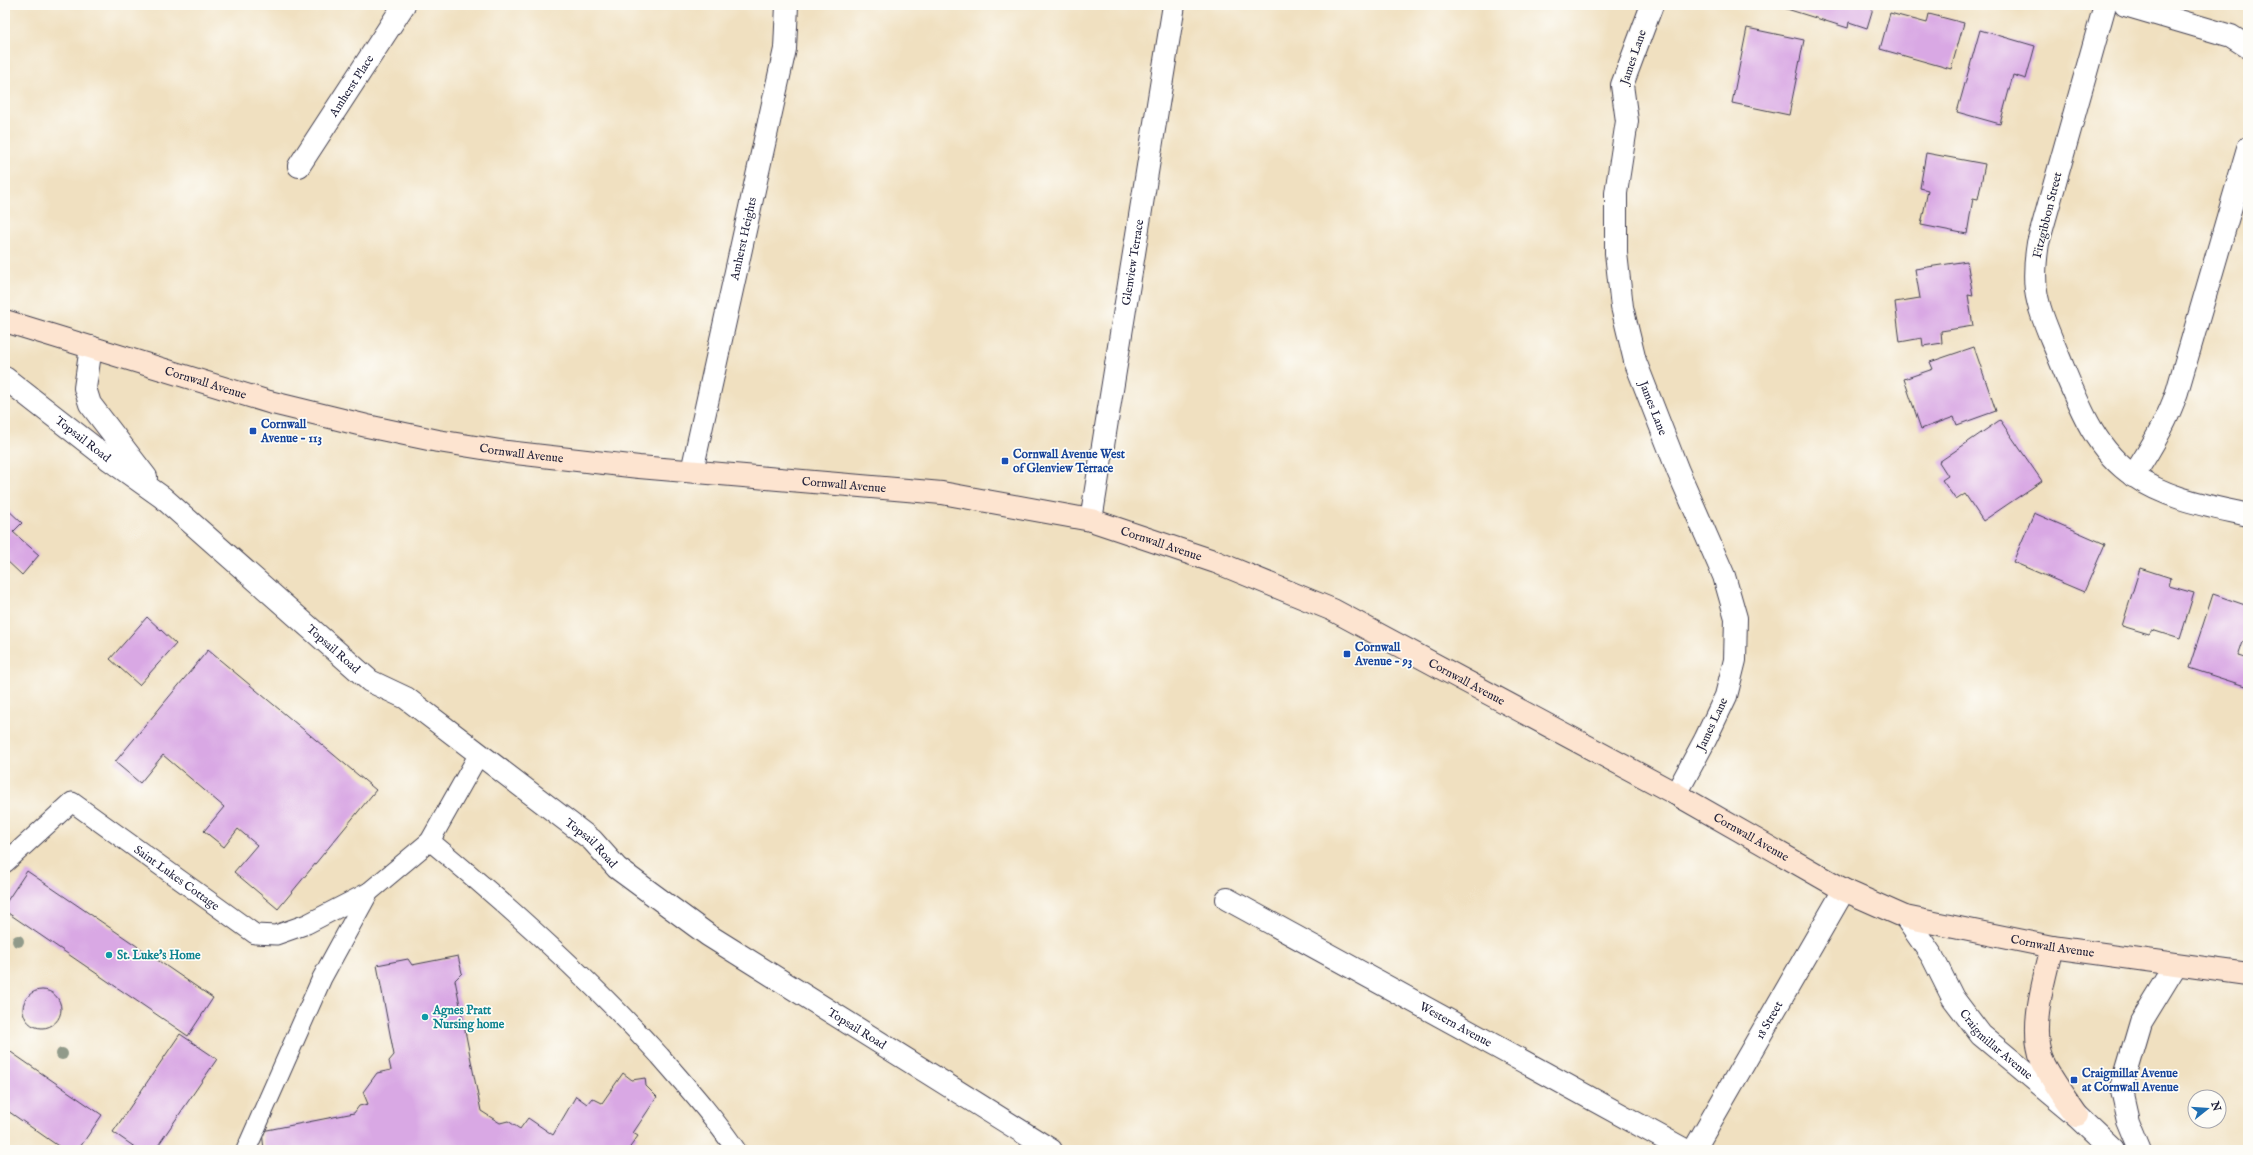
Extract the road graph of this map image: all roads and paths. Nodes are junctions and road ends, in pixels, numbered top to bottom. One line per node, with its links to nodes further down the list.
1 (404, 5): 9 (street, Amherst Place)
2 (787, 5): 13 (street, Amherst Heights)
3 (1174, 5): 17 (street, Glenview Terrace)
4 (1652, 5): 19 (street, James Lane)
5 (2104, 5): 14 (street, Fitzgibbon Street)
6 (2125, 5): 7 (street)
7 (2248, 47)
8 (2248, 148): 14 (street)
9 (299, 166)
10 (5, 321): 11 (main road, Cornwall Avenue)
11 (91, 347): 13 (main road, Cornwall Avenue); 15 (street, Topsail Road)
12 (5, 378): 15 (street, Topsail Road)
13 (692, 471): 17 (main road, Cornwall Avenue)
14 (2133, 476): 16 (street, Fitzgibbon Street)
15 (162, 497): 18 (street, Topsail Road)
16 (2248, 515)
17 (1091, 520): 19 (main road, Cornwall Avenue)
18 (479, 754): 20 (lane); 32 (street, Topsail Road)
19 (1676, 794): 22 (main road, Cornwall Avenue)
20 (430, 841): 23 (lane); 31 (lane)
21 (7, 856): 23 (lane, Saint Lukes Cottage)
22 (1844, 890): 25 (main road, Cornwall Avenue); 34 (street, 18 Street)
23 (369, 892): 30 (lane)
24 (1227, 899): 33 (street, Western Avenue)
25 (1905, 917): 26 (main road, Cornwall Avenue); 29 (street, Craigmillar Avenue)
26 (2052, 947): 27 (main road, Cornwall Avenue); 29 (main road)
27 (2176, 966): 28 (main road, Cornwall Avenue); 36 (street)
28 (2248, 974)
29 (2077, 1115): 35 (street, Craigmillar Avenue)
30 (246, 1150)
31 (736, 1150)
32 (1051, 1150)
33 (1685, 1150)
34 (1694, 1150)
35 (2114, 1150)
36 (2140, 1150)

